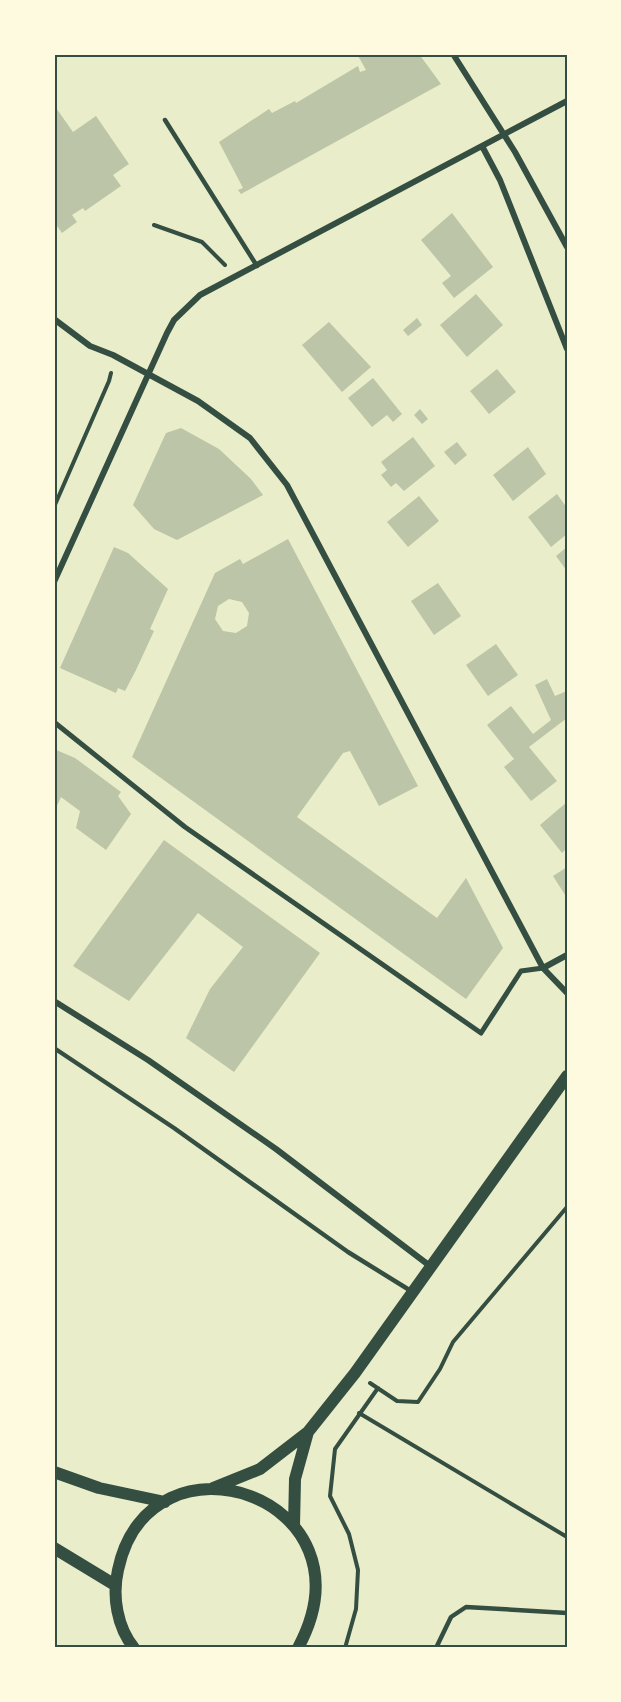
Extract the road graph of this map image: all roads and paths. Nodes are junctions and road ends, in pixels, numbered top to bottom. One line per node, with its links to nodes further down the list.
1 (453, 54): 4 (street)
2 (567, 101): 4 (street)
3 (165, 120): 8 (lane)
4 (504, 134): 5 (street); 7 (street)
5 (482, 146): 8 (street); 11 (street)
6 (154, 225): 9 (path)
7 (567, 248)
8 (257, 266): 9 (street)
9 (237, 277): 13 (street)
10 (54, 319): 12 (street)
11 (567, 349)
12 (113, 355): 13 (street); 14 (path)
13 (150, 376): 15 (street); 18 (street)
14 (54, 507)
15 (54, 582)
16 (54, 722): 18 (street)
17 (567, 955): 18 (street)
18 (543, 968): 19 (street)
19 (567, 993)
20 (54, 1001): 24 (street)
21 (54, 1048): 25 (lane)
22 (565, 1079): 24 (main road)
23 (567, 1207): 27 (path)
24 (430, 1266): 25 (main road)
25 (411, 1291): 26 (main road)
26 (355, 1373): 27 (path); 29 (main road)
27 (378, 1388): 28 (path)
28 (359, 1413): 34 (path); 40 (path)
29 (308, 1432): 31 (main road); 33 (main road)
30 (54, 1472): 32 (main road)
31 (213, 1488): 32 (main road); 33 (main road)
32 (165, 1502): 36 (main road)
33 (294, 1526): 39 (main road)
34 (567, 1537)
35 (54, 1548): 36 (main road)
36 (115, 1585): 38 (main road)
37 (567, 1613): 41 (lane)
38 (134, 1648)
39 (298, 1648)
40 (345, 1648)
41 (436, 1648)

